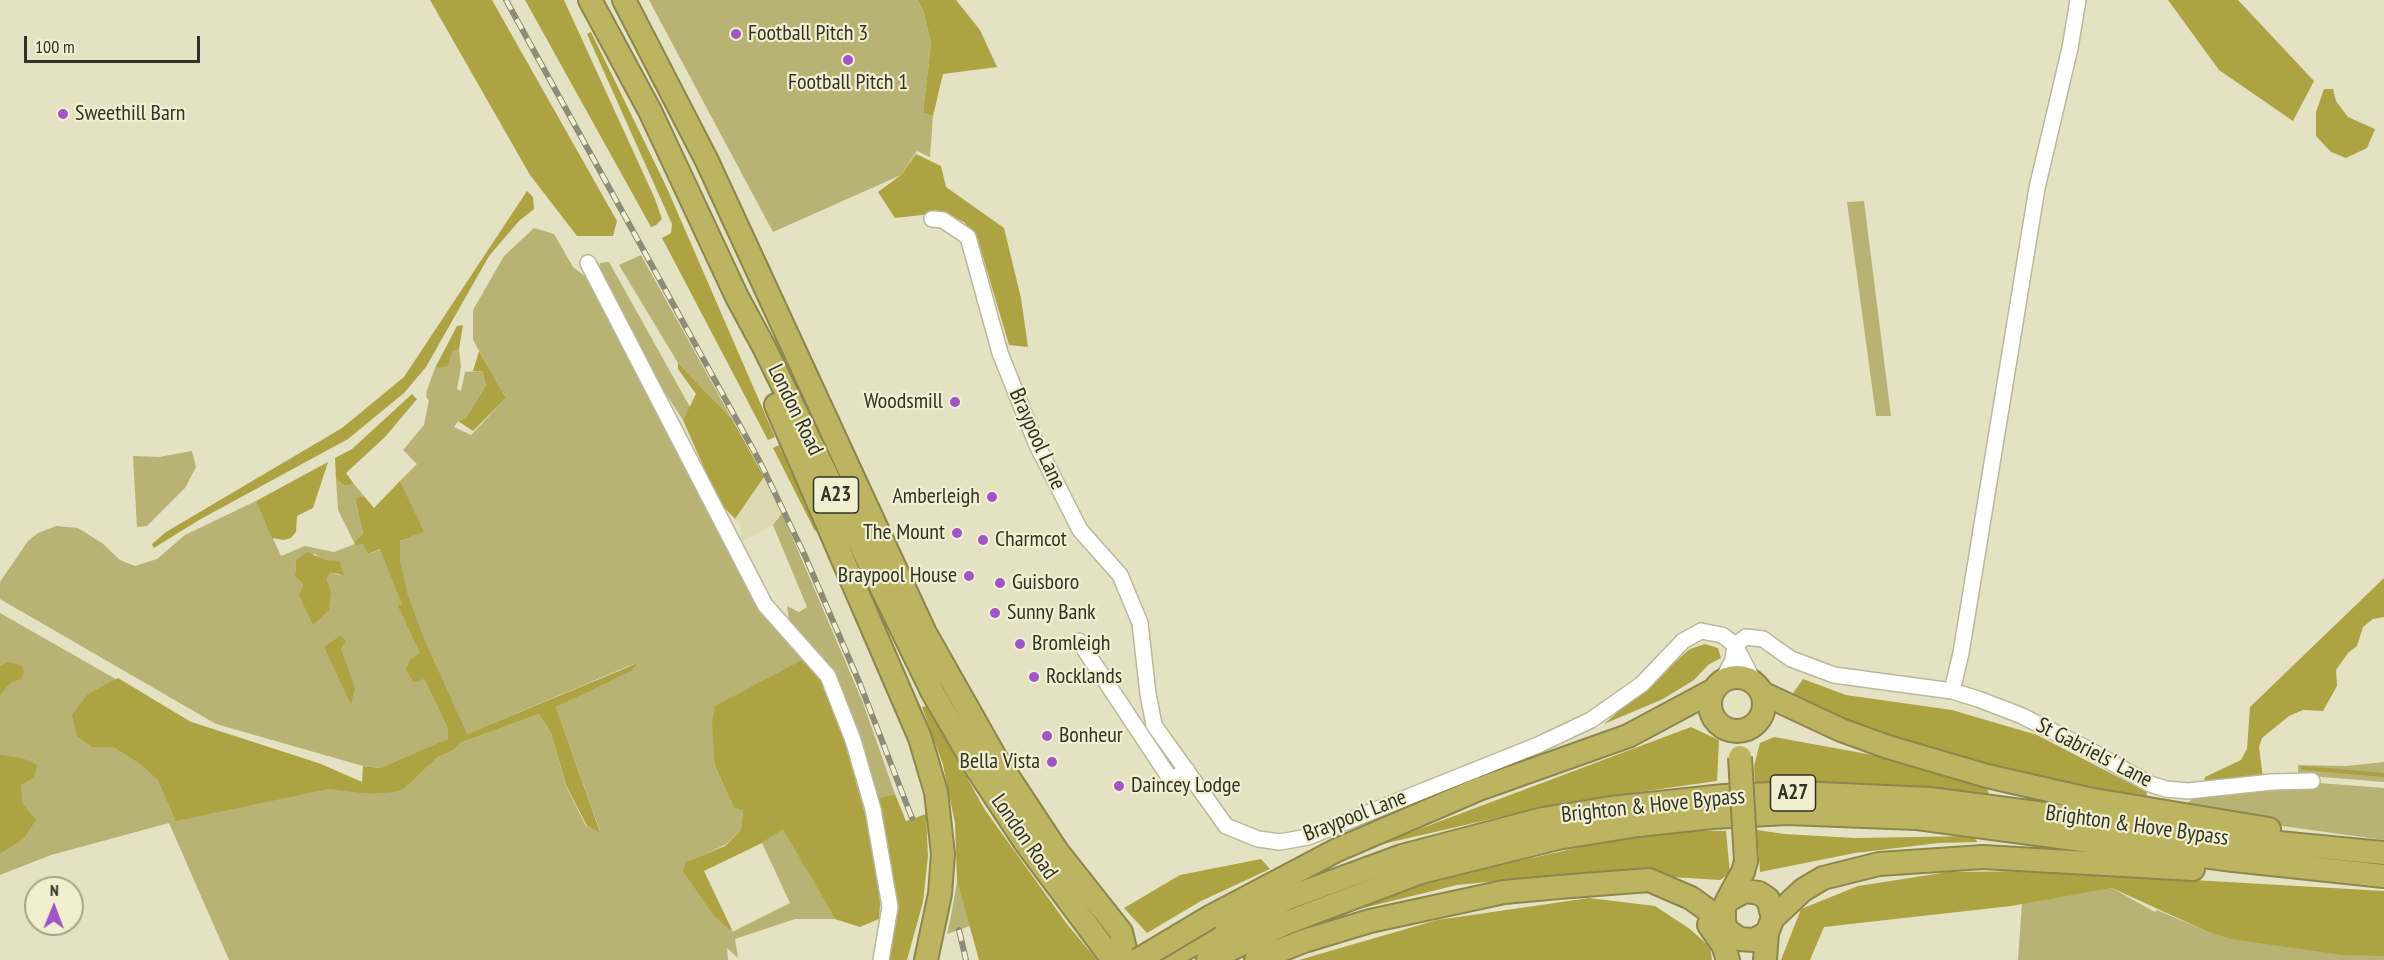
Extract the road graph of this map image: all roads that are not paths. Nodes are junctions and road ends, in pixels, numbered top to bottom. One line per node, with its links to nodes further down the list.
1 (590, 0): 6 (highway, London Road / A23)
2 (624, 0): 23 (highway, London Road / A23)
3 (2078, 0): 11 (street)
4 (932, 219): 13 (street, Braypool Lane)
5 (588, 263): 24 (street)
6 (737, 297): 25 (highway); 26 (highway, London Road / A23)
7 (1079, 640): 13 (street)
8 (1735, 645): 9 (street); 10 (street); 11 (street, St Gabriels' Lane); 13 (street, Braypool Lane)
9 (1718, 686): 10 (highway); 12 (highway); 22 (highway, A27)
10 (1759, 688): 12 (highway); 15 (highway, A27)
11 (1952, 691): 14 (street, St Gabriels' Lane)
12 (1739, 729): 16 (highway, A27, bridge)
13 (1187, 770)
14 (2312, 781)
15 (2384, 852): 22 (highway, Brighton & Hove Bypass / A27)
16 (1746, 861): 20 (highway, A27); 21 (highway, A27)
17 (2339, 873): 18 (highway, Brighton & Hove Bypass / A27); 20 (highway, A27); 22 (highway, Brighton & Hove Bypass / A27)
18 (2384, 876)
19 (1620, 883): 21 (highway); 32 (highway); 33 (highway)
20 (1769, 917): 21 (highway); 21 (highway); 35 (highway)
21 (1728, 920): 34 (highway)
22 (1222, 931): 28 (highway, A27, bridge); 30 (highway, Brighton & Hove Bypass / A27); 31 (highway, Brighton & Hove Bypass / A27)
23 (1121, 932): 27 (highway, London Road / A23); 29 (highway)
24 (881, 960)
25 (926, 960)
26 (1113, 960)
27 (1132, 960)
28 (1138, 960)
29 (1155, 960)
30 (1162, 960)
31 (1208, 960)
32 (1256, 960)
33 (1728, 960)
34 (1739, 960)
35 (1765, 960)

